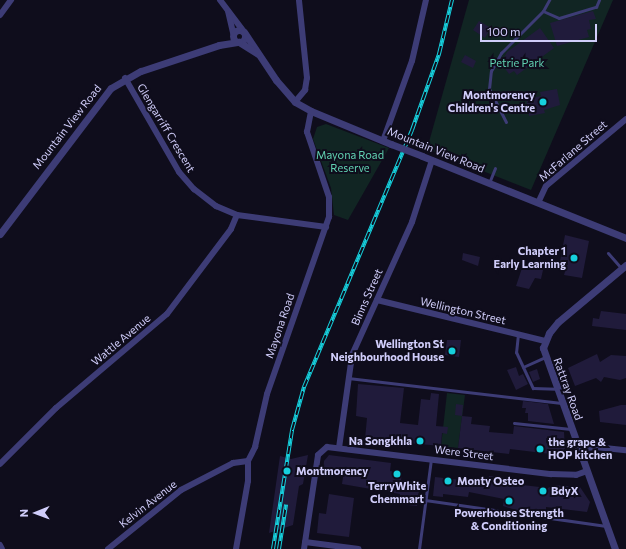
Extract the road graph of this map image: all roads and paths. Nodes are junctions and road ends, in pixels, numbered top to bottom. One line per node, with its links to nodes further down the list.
1 (11, 0): 9 (street)
2 (220, 0): 7 (street)
3 (299, 0): 16 (street)
4 (426, 0): 20 (street)
5 (549, 0): 8 (lane)
6 (600, 0): 8 (lane)
7 (228, 11): 10 (street); 11 (street)
8 (543, 11): 19 (lane)
9 (0, 15)
10 (244, 31): 11 (street); 12 (street); 14 (street, Mountain View Road)
11 (233, 33): 12 (street); 13 (street, Mountain View Road)
12 (239, 42): 13 (street, Mountain View Road); 14 (street, Mountain View Road)
13 (219, 45): 15 (street, Mountain View Road)
14 (258, 54): 16 (street, Mountain View Road)
15 (125, 78): 25 (street, Glengarriff Crescent); 27 (street, Mountain View Road)
16 (295, 102): 17 (street, Mountain View Road)
17 (311, 111): 20 (street, Mountain View Road); 26 (street, Mayona Road)
18 (626, 119): 24 (street, McFarlane Street)
19 (506, 122)
20 (383, 141): 21 (street, Mountain View Road, bridge)
21 (432, 160): 23 (street, Mountain View Road); 31 (street, Binns Street)
22 (495, 168): 23 (lane)
23 (489, 183): 24 (street, Mountain View Road)
24 (538, 203): 28 (street, Mountain View Road)
25 (237, 215): 26 (street, Glengarriff Crescent); 46 (street, Wattle Avenue)
26 (326, 227): 45 (street, Mayona Road)
27 (0, 234)
28 (626, 238)
29 (608, 253): 30 (lane)
30 (624, 267): 33 (street)
31 (377, 300): 32 (street, Wellington Street); 36 (street, Binns Street)
32 (518, 334): 33 (street, Wellington Street); 35 (lane)
33 (544, 341): 34 (street, Rattray Road)
34 (545, 357): 35 (lane); 37 (street, Rattray Road)
35 (523, 367): 37 (lane)
36 (348, 378): 38 (lane); 41 (street, Binns Street)
37 (556, 389): 38 (street, Rattray Road)
38 (562, 403): 40 (street, Rattray Road)
39 (514, 423): 40 (lane)
40 (571, 429): 42 (street, Rattray Road)
41 (339, 448): 44 (street, Were Street); 51 (street)
42 (578, 449): 43 (street); 47 (street, Rattray Road)
43 (626, 450)
44 (431, 459): 47 (street, Were Street); 48 (lane)
45 (248, 461): 53 (street, Kelvin Avenue); 54 (street, Mayona Road)
46 (0, 464)
47 (587, 471): 49 (street, Rattray Road)
48 (425, 500): 49 (lane); 56 (lane)
49 (606, 526): 57 (street, Rattray Road)
50 (0, 545): 52 (street)
51 (305, 546): 55 (street)
52 (2, 549)
53 (108, 549)
54 (236, 549)
55 (359, 549)
56 (419, 549)
57 (615, 549)

